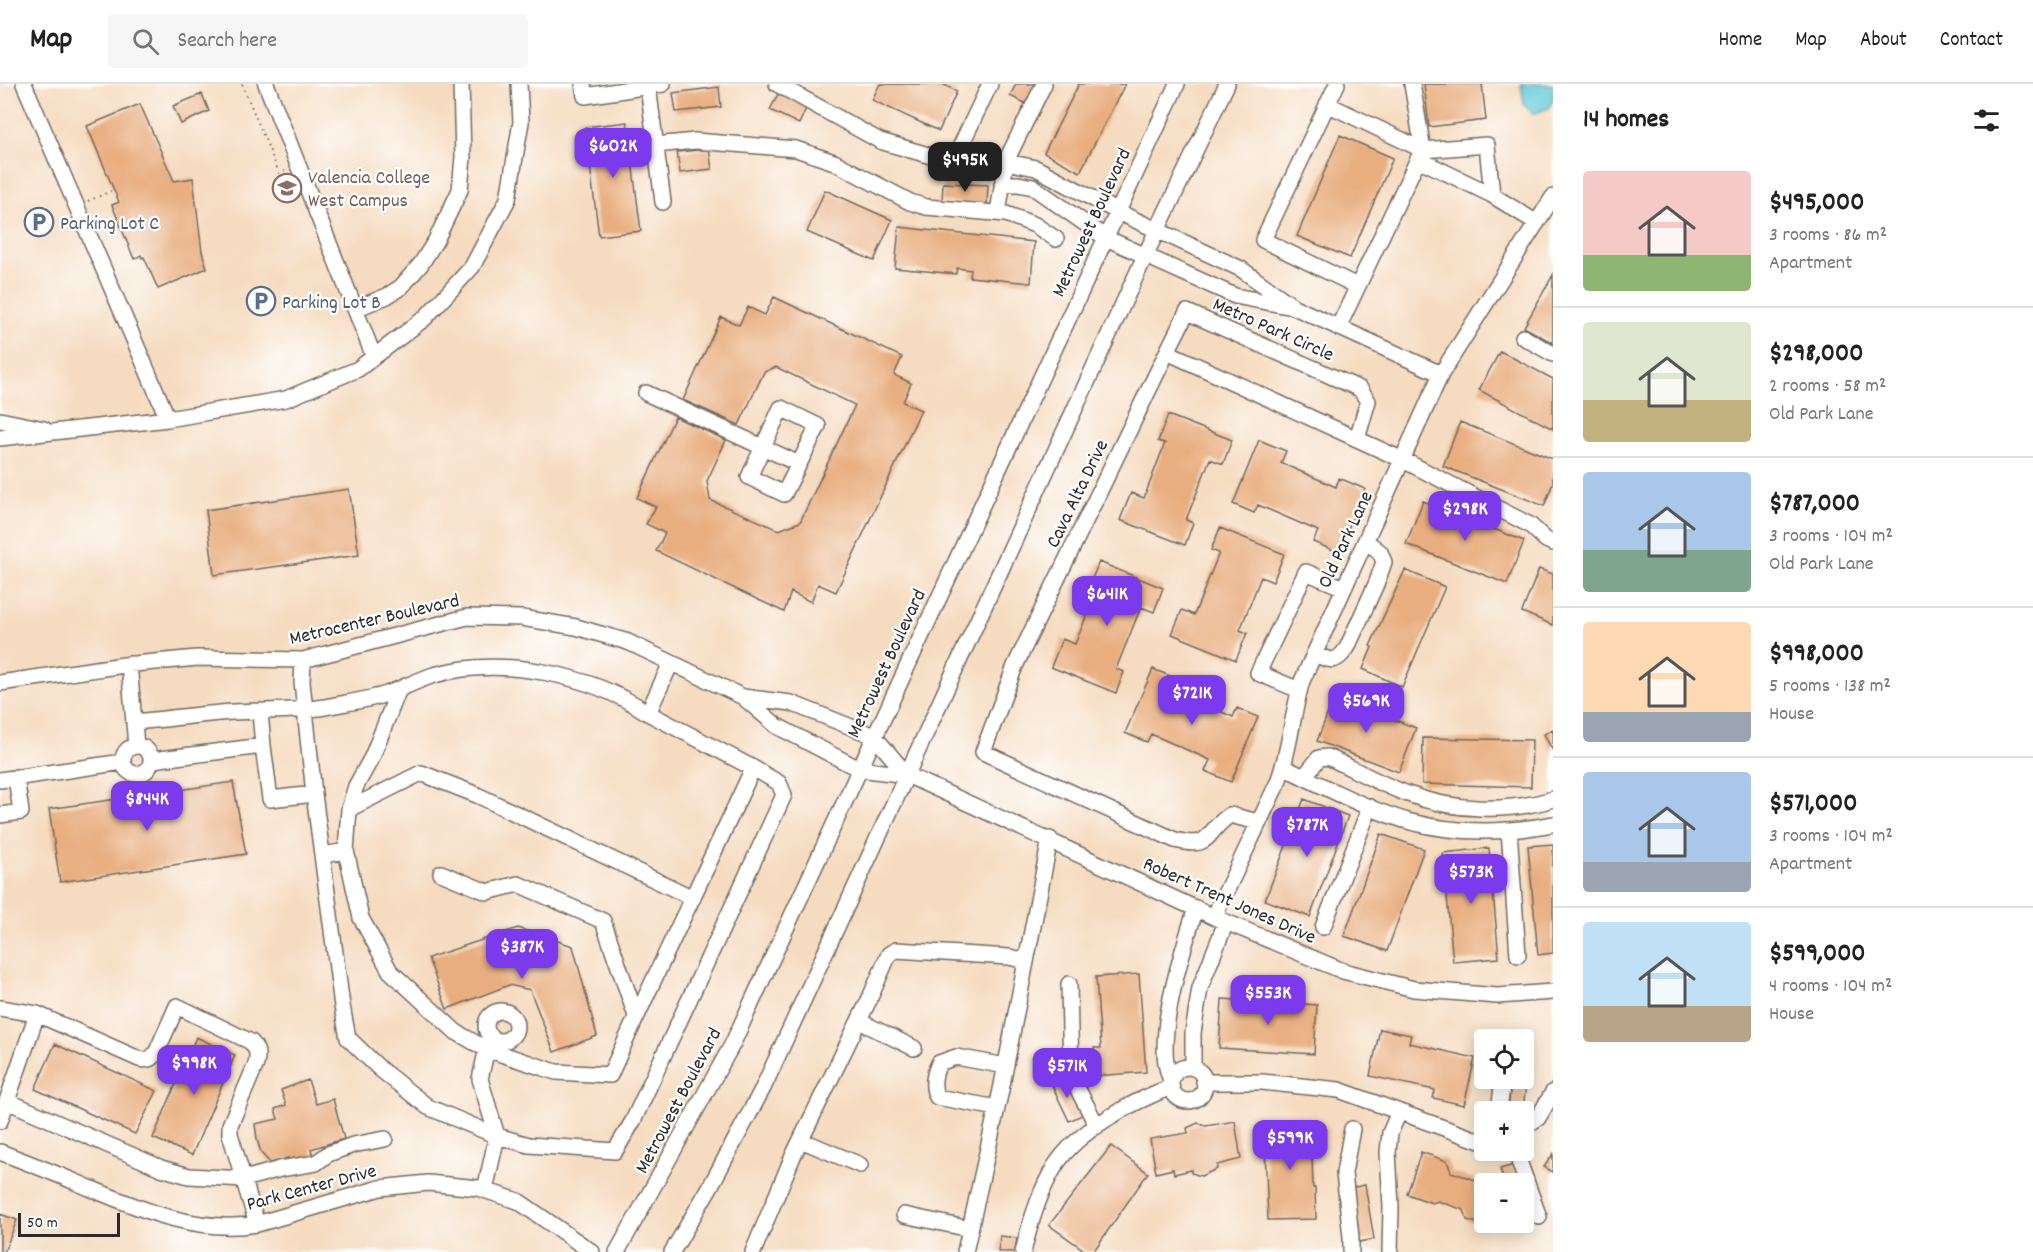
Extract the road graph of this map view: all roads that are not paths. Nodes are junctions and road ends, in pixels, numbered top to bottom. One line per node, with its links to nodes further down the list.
1 (24, 84): 40 (street)
2 (266, 84): 32 (street)
3 (461, 84): 32 (street)
4 (519, 84): 37 (street)
5 (583, 84): 13 (street)
6 (777, 84): 17 (street, Metro Park Circle)
7 (990, 84): 17 (street)
8 (1044, 84): 18 (street)
9 (1177, 84): 23 (street, Metrowest Boulevard)
10 (1227, 84): 26 (street)
11 (1337, 84): 14 (street)
12 (1412, 84): 16 (street)
13 (656, 85): 15 (street)
14 (1328, 104): 16 (street); 30 (street)
15 (656, 146): 22 (street); 24 (street)
16 (1420, 154): 20 (street); 20 (street); 30 (street)
17 (954, 160): 18 (street, Metro Park Circle)
18 (1005, 161): 19 (street); 23 (street, Metro Park Circle)
19 (1002, 184): 24 (street); 27 (street, Metro Park Circle)
20 (1492, 195): 25 (street)
21 (1553, 197): 25 (street, Old Park Lane)
22 (663, 202)
23 (1118, 212): 26 (street, Metro Park Circle); 27 (street, Metrowest Boulevard)
24 (998, 213): 28 (street)
25 (1537, 223): 38 (street, Old Park Lane)
26 (1158, 230): 29 (street); 31 (street, Metro Park Circle)
27 (1106, 238): 29 (street, Metro Park Circle); 63 (street, Metrowest Boulevard)
28 (1056, 239)
29 (1145, 256): 31 (street, Metro Park Circle); 71 (street)
30 (1357, 286): 33 (street)
31 (1294, 307): 33 (street, Metro Park Circle)
32 (355, 309): 37 (street)
33 (1338, 328): 38 (street, Metro Park Circle)
34 (1523, 337): 36 (street)
35 (1167, 352): 44 (street); 44 (street, Metro Park Circle); 82 (street, Cava Alta Drive)
36 (1553, 354)
37 (374, 357): 40 (street)
38 (1441, 374): 46 (street, Old Park Lane)
39 (646, 393): 45 (street)
40 (168, 419): 42 (street)
41 (0, 420): 42 (street)
42 (53, 431): 43 (street)
43 (0, 438)
44 (1357, 439): 46 (street)
45 (763, 447): 47 (street); 47 (street); 47 (street)
46 (1403, 460): 48 (street, Old Park Lane); 49 (street)
47 (799, 464)
48 (1366, 542): 50 (street, Old Park Lane); 51 (street)
49 (1553, 543)
50 (1344, 588): 51 (street, Old Park Lane); 57 (street)
51 (1314, 654): 57 (street, Old Park Lane)
52 (303, 660): 53 (street, Metrocenter Boulevard); 54 (street, Metrocenter Boulevard); 59 (street)
53 (671, 663): 58 (street, Metrocenter Boulevard); 61 (street)
54 (129, 664): 55 (street, Metrocenter Boulevard); 62 (street)
55 (0, 683)
56 (399, 689): 59 (street); 61 (street); 79 (street)
57 (1299, 690): 68 (street, Old Park Lane)
58 (743, 697): 63 (street, Metrocenter Boulevard); 70 (street, Metrocenter Boulevard)
59 (305, 709): 60 (street); 75 (street)
60 (260, 712): 62 (street); 65 (street)
61 (648, 713): 69 (street)
62 (135, 722): 64 (street)
63 (874, 736): 70 (street, Metrowest Boulevard); 71 (street, Robert Trent Jones Drive)
64 (136, 746): 66 (street); 67 (street)
65 (263, 746): 66 (street); 75 (street)
66 (152, 760): 67 (street)
67 (123, 762): 72 (street)
68 (1283, 767): 73 (street); 82 (street, Old Park Lane)
69 (753, 768): 89 (street); 115 (street)
70 (860, 769): 71 (street, Robert Trent Jones Drive); 129 (street, Metrowest Boulevard)
71 (907, 775): 85 (street, Robert Trent Jones Drive); 130 (street)
72 (16, 777): 74 (street); 80 (street)
73 (1304, 777): 76 (street); 78 (street)
74 (0, 780)
75 (314, 794): 87 (street)
76 (1408, 794): 77 (street); 81 (street)
77 (1553, 799)
78 (1370, 807): 81 (street); 92 (street)
79 (349, 809): 86 (street); 89 (street)
80 (0, 815)
81 (1400, 818): 84 (street)
82 (1258, 822): 91 (street, Old Park Lane)
83 (1553, 824): 84 (street)
84 (1509, 830): 93 (street)
85 (1050, 839): 90 (street, Robert Trent Jones Drive); 94 (street)
86 (346, 851): 87 (street); 101 (street)
87 (323, 855): 115 (street)
88 (441, 873): 99 (street)
89 (693, 898): 99 (street)
90 (1196, 908): 91 (street, Robert Trent Jones Drive); 106 (street)
91 (1220, 919): 96 (street, Robert Trent Jones Drive); 104 (street, Old Park Lane)
92 (1323, 927)
93 (1518, 955)
94 (1026, 961): 100 (street); 103 (street)
95 (1069, 984): 113 (street)
96 (1553, 992)
97 (0, 1008): 98 (street)
98 (37, 1014): 108 (street); 122 (street)
99 (636, 1016): 101 (street)
100 (859, 1021): 102 (street); 118 (street)
101 (488, 1042): 115 (street)
102 (914, 1048)
103 (1006, 1066): 109 (street); 109 (street)
104 (1194, 1068): 105 (street); 106 (street)
105 (1204, 1082): 106 (street); 110 (street)
106 (1171, 1084): 113 (street)
107 (1553, 1092): 112 (street)
108 (7, 1101): 111 (street); 122 (street)
109 (997, 1108): 127 (street)
110 (1399, 1112): 117 (street); 135 (street)
111 (0, 1121)
112 (1534, 1121)
113 (1097, 1126): 133 (street)
114 (1353, 1129): 134 (street)
115 (498, 1136): 123 (street)
116 (385, 1139): 122 (street)
117 (1474, 1139)
118 (801, 1140): 121 (street); 131 (street)
119 (0, 1152): 126 (street, Park Center Drive)
120 (1519, 1161): 125 (street)
121 (860, 1165)
122 (244, 1179): 126 (street)
123 (485, 1190): 126 (street, Park Center Drive); 128 (street, Park Center Drive)
124 (904, 1215): 127 (street)
125 (1539, 1217)
126 (257, 1224)
127 (970, 1229): 132 (street)
128 (592, 1252)
129 (617, 1252)
130 (672, 1252)
131 (753, 1252)
132 (965, 1252)
133 (1023, 1252)
134 (1351, 1252)
135 (1390, 1252)

